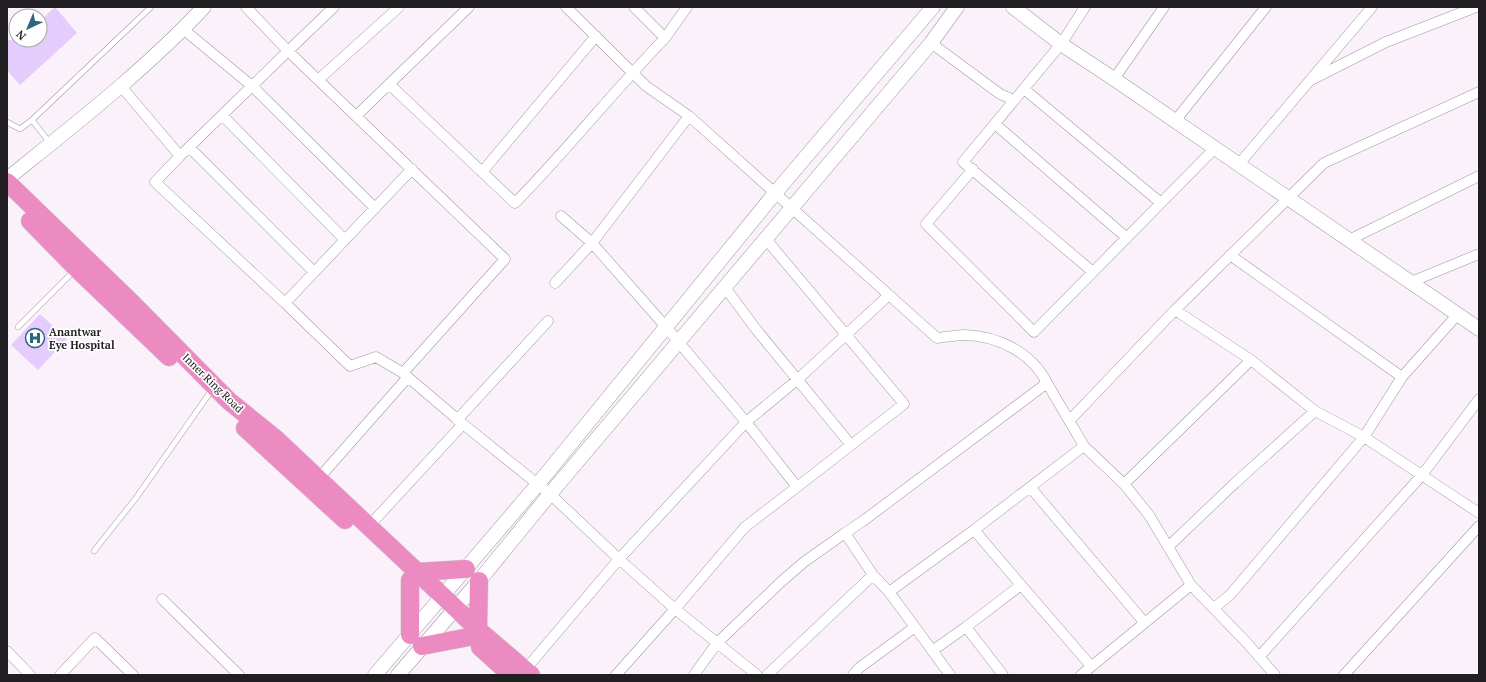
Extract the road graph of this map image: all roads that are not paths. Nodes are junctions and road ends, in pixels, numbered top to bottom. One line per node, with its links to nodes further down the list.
1 (150, 7): 37 (lane)
2 (204, 7): 18 (street)
3 (246, 7): 23 (street)
4 (334, 7): 23 (street)
5 (399, 7): 26 (street)
6 (469, 7): 28 (street)
7 (566, 7): 19 (street)
8 (634, 7): 20 (street)
9 (687, 7): 20 (street)
10 (933, 7): 51 (street)
11 (957, 7): 21 (street)
12 (1013, 7): 22 (street)
13 (1084, 7): 22 (street)
14 (1164, 7): 25 (street)
15 (1266, 7): 38 (street)
16 (1372, 7): 27 (street)
17 (1476, 7): 27 (street)
18 (184, 29): 29 (street); 30 (street)
19 (596, 36): 24 (street); 48 (street)
20 (665, 38): 24 (street)
21 (931, 43): 33 (street); 55 (street)
22 (1061, 44): 25 (street); 31 (street)
23 (288, 51): 26 (street); 30 (street)
24 (632, 72): 36 (street); 48 (street)
25 (1114, 79): 38 (street)
26 (318, 80): 35 (street)
27 (1309, 81): 45 (street)
28 (389, 84): 35 (street); 48 (street)
29 (120, 85): 41 (street); 44 (street)
30 (252, 86): 34 (street); 56 (street)
31 (1024, 89): 33 (street); 54 (street)
32 (1479, 92): 53 (street)
33 (1012, 103): 40 (street)
34 (222, 115): 42 (street); 60 (street)
35 (356, 116): 46 (street)
36 (689, 116): 51 (street); 62 (street)
37 (32, 120): 39 (lane); 41 (lane)
38 (1175, 121): 43 (street)
39 (7, 122)
40 (995, 124): 47 (street); 59 (street)
41 (51, 144): 50 (street)
42 (189, 147): 44 (street); 66 (street)
43 (1215, 148): 45 (street); 54 (street)
44 (180, 156): 72 (street)
45 (1239, 164): 53 (street)
46 (412, 169): 56 (street); 82 (street)
47 (973, 169): 67 (street); 67 (street)
48 (482, 172)
49 (1479, 176): 61 (street)
50 (7, 180): 96 (highway, Inner Ring Road)
51 (776, 192): 55 (street); 77 (street)
52 (7, 196): 65 (highway, Inner Ring Road)
53 (1288, 198): 61 (street); 64 (street)
54 (1161, 203): 59 (street)
55 (792, 206): 58 (street); 71 (street)
56 (375, 208): 60 (street)
57 (561, 216): 62 (street)
58 (765, 238): 70 (street); 79 (street)
59 (1127, 238): 67 (street)
60 (345, 240): 66 (street)
61 (1349, 240): 68 (street)
62 (592, 243): 69 (street); 77 (street)
63 (1479, 254): 68 (street)
64 (1230, 255): 73 (street); 83 (street)
65 (77, 269): 76 (lane); 86 (highway, Inner Ring Road)
66 (314, 272): 72 (street)
67 (1093, 272)
68 (1411, 282): 74 (street)
69 (555, 283)
70 (724, 286): 80 (street); 84 (street)
71 (889, 295): 79 (street); 85 (street)
72 (285, 302): 82 (street)
73 (1175, 310): 81 (street); 89 (street)
74 (1458, 314): 78 (street); 83 (street)
75 (548, 321): 90 (street)
76 (18, 326)
77 (666, 327): 80 (street); 97 (street)
78 (1479, 329)
79 (845, 334): 84 (street); 93 (street)
80 (678, 342): 91 (street); 101 (street)
81 (1251, 360): 88 (street); 98 (street)
82 (406, 375): 90 (street); 96 (street)
83 (1402, 377): 92 (street)
84 (797, 380): 91 (street); 93 (street)
85 (1047, 383): 89 (street); 106 (street)
86 (209, 394): 108 (lane); 112 (highway, Inner Ring Road)
87 (1479, 399): 95 (street)
88 (1315, 411): 92 (street); 107 (street)
89 (1068, 421): 94 (street)
90 (460, 422): 97 (street); 103 (street)
91 (746, 422): 99 (street); 109 (street)
92 (1364, 437): 95 (street); 119 (street)
93 (851, 445): 99 (street)
94 (1084, 446): 98 (street); 100 (street)
95 (1422, 475): 102 (street); 129 (street)
96 (319, 478): 103 (highway, Inner Ring Road)
97 (538, 484): 101 (street); 110 (street)
98 (1124, 484): 107 (street)
99 (797, 487): 120 (street)
100 (1030, 487): 105 (street); 121 (street)
101 (550, 494): 109 (street); 113 (street)
102 (1479, 513)
103 (369, 526): 112 (highway, Inner Ring Road)
104 (1479, 526): 147 (street)
105 (974, 530): 114 (street); 116 (street)
106 (845, 533): 111 (street); 126 (street)
107 (1169, 546): 115 (street)
108 (94, 551)
109 (618, 560): 120 (street); 131 (street)
110 (466, 569): 112 (highway); 118 (street)
111 (873, 575): 116 (street); 141 (street)
112 (414, 576): 118 (highway, Inner Ring Road); 125 (highway)
113 (480, 581): 118 (street); 124 (highway)
114 (1021, 585): 123 (street); 130 (street)
115 (1191, 585): 119 (street); 121 (street)
116 (889, 592): 122 (street)
117 (162, 599): 135 (street)
118 (445, 607): 124 (highway, Inner Ring Road); 125 (street)
119 (1214, 608): 129 (street)
120 (676, 609): 126 (street); 138 (street)
121 (1144, 622): 130 (street)
122 (915, 627): 128 (street); 142 (street)
123 (966, 627): 128 (street); 144 (street)
124 (474, 633): 125 (highway); 131 (highway, Inner Ring Road)
125 (416, 640): 136 (street); 137 (street)
126 (717, 643): 139 (street); 140 (street)
127 (7, 651): 132 (street)
128 (932, 651): 143 (street)
129 (1260, 657): 146 (street)
130 (1091, 666): 145 (street)
131 (522, 673)
132 (30, 675)
133 (60, 675): 134 (street)
134 (133, 675)
135 (239, 675)
136 (376, 675)
137 (398, 675)
138 (616, 675)
139 (694, 675)
140 (757, 675)
141 (766, 675)
142 (854, 675)
143 (950, 675)
144 (1003, 675)
145 (1081, 675)
146 (1275, 675)
147 (1344, 675)

